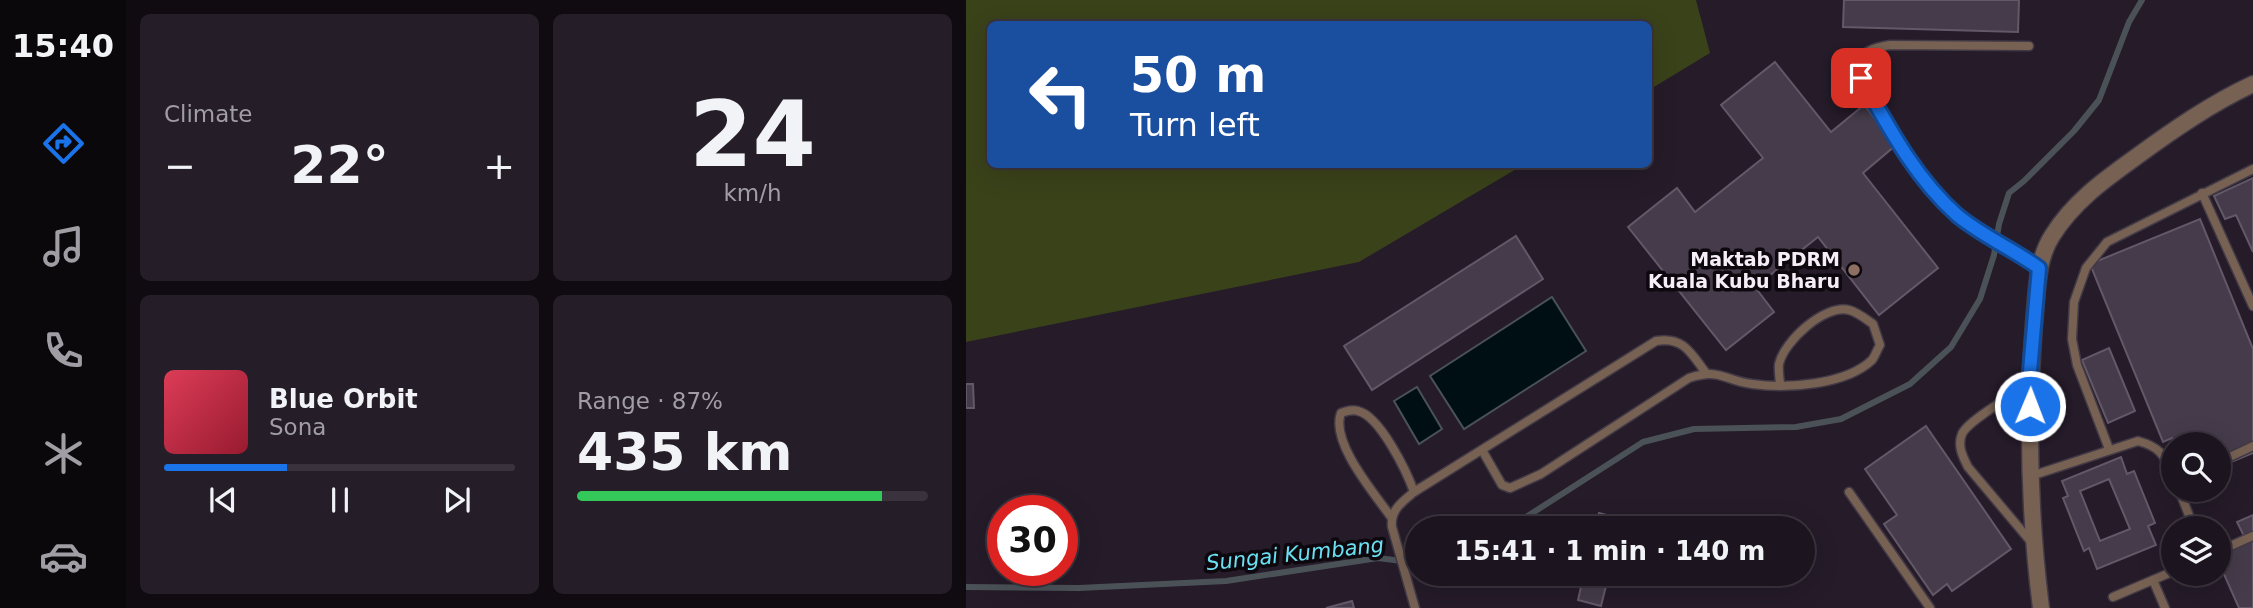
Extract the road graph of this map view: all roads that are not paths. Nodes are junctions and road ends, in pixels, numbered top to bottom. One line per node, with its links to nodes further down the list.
1 (2029, 46): 5 (lane)
2 (2253, 84): 5 (street)
3 (2253, 169): 4 (lane)
4 (2202, 193): 6 (lane); 11 (lane)
5 (2035, 266): 8 (street)
6 (2253, 306)
7 (1706, 373): 9 (lane); 12 (lane); 12 (lane)
8 (2029, 383): 15 (street); 20 (lane)
9 (1780, 386): 9 (lane)
10 (2253, 446): 14 (lane)
11 (2109, 449): 13 (lane); 15 (lane)
12 (1482, 450): 16 (lane)
13 (2161, 453)
14 (2231, 456)
15 (2031, 476): 20 (street)
16 (1414, 492): 18 (lane); 18 (lane)
17 (1849, 492): 26 (lane)
18 (1391, 522): 25 (lane)
19 (2253, 536): 21 (lane)
20 (2032, 543): 27 (street)
21 (2231, 546)
22 (2161, 577): 23 (lane)
23 (2153, 580): 24 (lane); 28 (lane)
24 (2113, 597)
25 (1415, 608)
26 (1930, 608)
27 (2040, 608)
28 (2165, 608)

